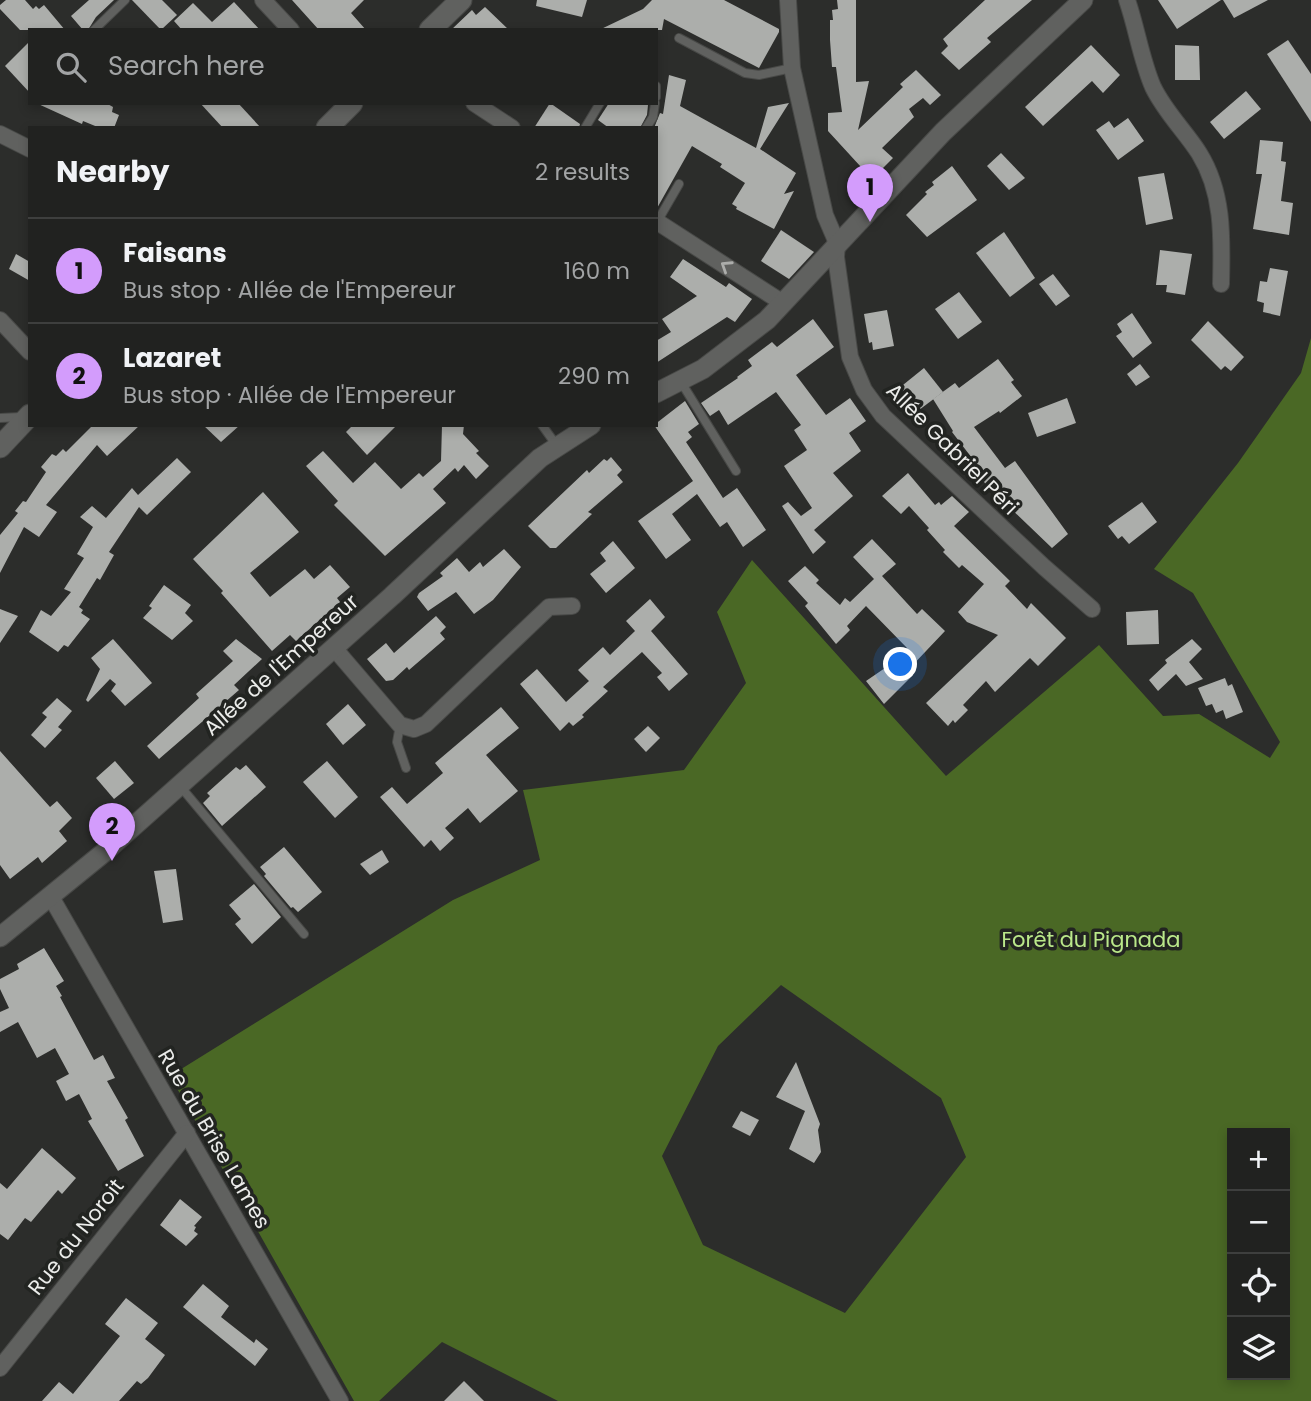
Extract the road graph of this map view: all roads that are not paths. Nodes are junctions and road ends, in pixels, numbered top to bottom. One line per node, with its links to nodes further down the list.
1 (125, 0): 7 (lane)
2 (263, 0): 8 (street)
3 (461, 0): 9 (main road)
4 (788, 0): 11 (street, Allée Gabriel Péri)
5 (1083, 0): 25 (street)
6 (1127, 0): 26 (street)
7 (96, 28)
8 (288, 28)
9 (432, 28)
10 (679, 38): 11 (lane)
11 (792, 68): 25 (street, Allée Gabriel Péri)
12 (350, 105): 16 (main road)
13 (477, 105): 17 (street)
14 (599, 105): 18 (lane)
15 (655, 105): 19 (lane)
16 (329, 126)
17 (509, 126)
18 (586, 126)
19 (647, 126)
20 (0, 134): 21 (street)
21 (28, 148)
22 (679, 184): 23 (lane)
23 (658, 219)
24 (658, 222): 27 (street, one-way to 24)
25 (837, 243): 27 (street); 41 (street, Allée Gabriel Péri)
26 (1221, 284)
27 (783, 303): 30 (street)
28 (0, 320): 29 (street)
29 (28, 350)
30 (680, 381): 31 (street); 39 (lane)
31 (658, 392)
32 (28, 416): 34 (lane)
33 (28, 417): 38 (main road)
34 (0, 418)
35 (543, 427): 37 (lane)
36 (588, 427): 37 (street, Allée de l'Empereur)
37 (557, 446): 42 (street, Allée de l'Empereur)
38 (0, 447)
39 (736, 471)
40 (572, 606): 43 (street)
41 (1092, 609)
42 (334, 648): 43 (street); 45 (street, Allée de l'Empereur)
43 (400, 725): 44 (lane)
44 (406, 768)
45 (179, 786): 46 (street, Allée de l'Empereur); 47 (lane)
46 (51, 897): 48 (street, Allée de l'Empereur); 49 (street, Rue du Brise Lames)
47 (303, 934)
48 (0, 937)
49 (187, 1133): 50 (street, Rue du Noroit); 51 (street, Rue du Brise Lames)
50 (0, 1368)
51 (340, 1401)

